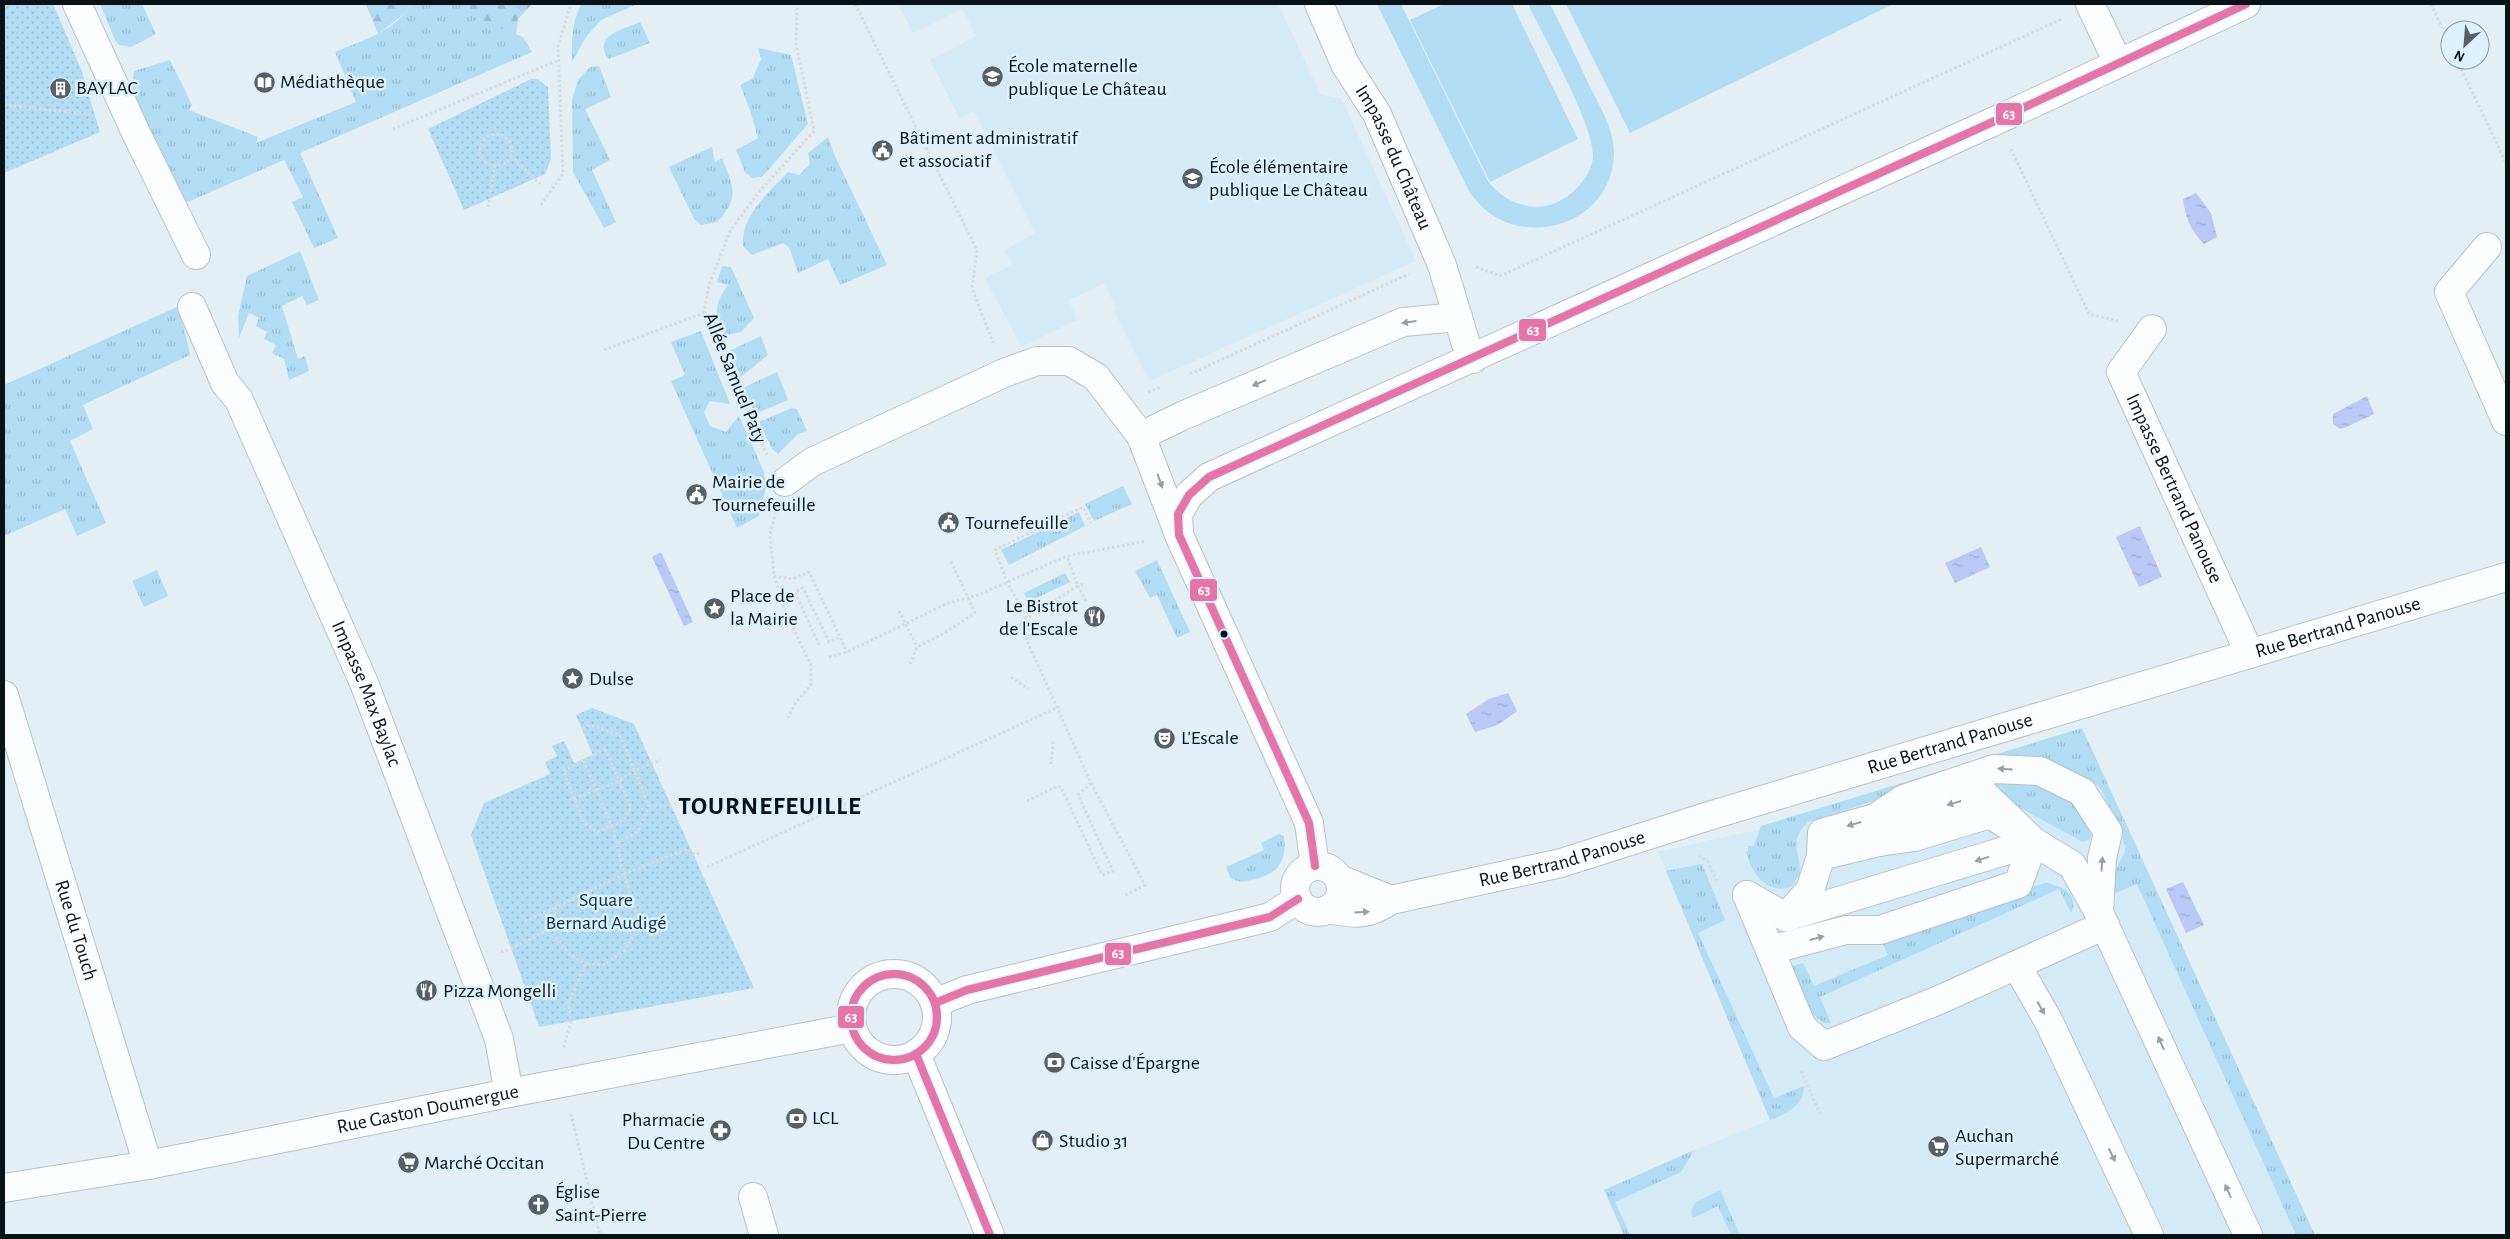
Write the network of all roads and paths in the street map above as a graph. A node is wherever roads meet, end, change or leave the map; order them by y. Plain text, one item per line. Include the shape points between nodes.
1 (77, 4) edge
2 (571, 4) edge
3 (797, 4) edge
4 (855, 4) edge
5 (1319, 4) edge
6 (2246, 4) edge
7 (2431, 4) edge
8 (2090, 5) edge
9 (2440, 23) edge
10 (559, 60) junction
11 (2118, 63) junction
12 (2462, 70) edge
13 (4, 105) edge
14 (1996, 120) junction
15 (393, 129) dead end
16 (136, 133) junction
17 (510, 155) junction
18 (2506, 163) edge
19 (495, 165) junction
20 (540, 184) dead end
21 (541, 205) dead end
22 (488, 207) dead end
23 (2487, 247) dead end
24 (196, 255) dead end
25 (1442, 265) junction
26 (192, 307) dead end
27 (704, 313) junction
28 (1458, 317) junction
29 (2152, 329) joint
30 (604, 350) dead end
31 (1473, 359) junction
32 (1004, 373) junction
33 (1184, 377) dead end
34 (1166, 385) dead end
35 (1142, 394) dead end
36 (2506, 421) edge
37 (1141, 436) junction
38 (785, 482) junction
39 (1090, 523) dead end
40 (1167, 538) junction
41 (1067, 556) junction
42 (950, 559) dead end
43 (774, 576) junction
44 (2506, 577) edge
45 (1008, 582) junction
46 (1083, 584) dead end
47 (1078, 586) junction
48 (968, 597) junction
49 (1087, 603) dead end
50 (899, 611) dead end
51 (1027, 618) junction
52 (906, 624) junction
53 (840, 637) junction
54 (819, 645) dead end
55 (917, 647) junction
56 (847, 652) junction
57 (2249, 652) junction
58 (829, 657) dead end
59 (910, 664) dead end
60 (1011, 678) dead end
61 (1028, 689) dead end
62 (4, 695) edge
63 (1061, 706) dead end
64 (1057, 709) junction
65 (787, 720) dead end
66 (583, 729) dead end
67 (1052, 741) dead end
68 (662, 760) dead end
69 (584, 761) junction
70 (1051, 764) dead end
71 (635, 770) junction
72 (619, 781) junction
73 (1091, 783) junction
74 (596, 790) junction
75 (574, 799) junction
76 (1027, 801) dead end
77 (680, 802) dead end
78 (649, 806) junction
79 (612, 826) junction
80 (1879, 842) junction
81 (2034, 842) junction
82 (616, 844) junction
83 (701, 852) dead end
84 (1821, 856) junction
85 (1315, 866) junction
86 (707, 867) dead end
87 (624, 874) junction
88 (1339, 879) junction
89 (1124, 896) dead end
90 (1298, 899) junction
91 (1391, 900) junction
92 (556, 907) junction
93 (1329, 909) junction
94 (1786, 917) junction
95 (2102, 919) junction
96 (524, 921) dead end
97 (550, 929) junction
98 (1770, 950) junction
99 (499, 952) dead end
100 (586, 964) junction
101 (2018, 966) junction
102 (935, 1003) junction
103 (852, 1028) junction
104 (916, 1054) junction
105 (553, 1086) junction
106 (509, 1093) junction
107 (148, 1165) junction
108 (4, 1188) edge
109 (753, 1197) dead end
110 (985, 1234) edge
111 (600, 1235) edge
112 (764, 1235) edge
113 (2149, 1235) edge
114 (2248, 1235) edge

1 - 16 street
2 - 10 path via 558,46
3 - 27 path, Allée Samuel Paty via 796,44 814,131 758,193 730,231 708,285
4 - 32 path via 977,250 972,288
5 - 25 street, Impasse du Château via 1345,64 1377,114
6 - 11 street
7 - 9 path
8 - 11 street
8 - 25 path via 1500,276 1469,264
10 - 15 path
10 - 21 path via 563,174
11 - 14 street
12 - 18 path
13 - 16 path via 94,114
14 - 29 path via 2089,314
14 - 31 street
16 - 24 street
17 - 19 path via 504,163
17 - 19 path via 511,146 505,138 495,134 486,137 480,147 482,157
17 - 20 path
19 - 22 path
23 - 36 street via 2448,292
25 - 28 street, Impasse du Château
25 - 33 path via 1419,270 1386,284
26 - 106 street, Impasse Max Baylac via 225,383 239,400 364,683 499,1040
27 - 30 path
27 - 38 path, Allée Samuel Paty via 764,450
28 - 31 street, Impasse du Château
28 -> 37 street via 1403,322
29 - 57 street, Impasse Bertrand Panouse via 2122,372
31 - 40 street via 1209,477 1189,494
32 - 37 street via 1037,361 1069,361 1096,376
32 - 38 street via 812,462
34 - 35 path
37 -> 40 street
38 - 43 path via 770,534
39 - 45 path via 1083,507 995,550
40 - 41 path
40 - 85 street via 1309,823
41 - 45 path
41 - 47 path
42 - 48 path
43 - 53 path via 792,579 809,572
43 - 65 path via 786,614 811,665 811,685 796,702
44 - 57 street, Rue Bertrand Panouse
45 - 48 path
45 - 51 path
46 - 47 path
47 - 49 path
47 - 51 path
48 - 52 path via 956,599
48 - 55 path via 975,613
50 - 52 path
51 - 64 path via 1019,623
52 - 55 path
52 - 56 path
53 - 54 path via 829,642 802,588 795,592
53 - 56 path
55 - 59 path
56 - 58 path
57 - 91 street, Rue Bertrand Panouse via 1560,863
60 - 61 path
62 - 107 street, Rue du Touch
63 - 64 path
64 - 73 path
64 - 86 path
66 - 71 path via 591,725 620,735
67 - 70 path
68 - 71 path
69 - 72 path via 605,749
69 - 74 path
69 - 75 path via 563,771
71 - 72 path
71 - 78 path
72 - 74 path
72 - 79 path via 631,807 624,820
73 - 76 path via 1078,795 1113,871 1102,875 1061,786
73 - 89 path via 1145,885
74 - 75 path
74 - 79 path
75 - 79 path via 584,823 598,832
77 - 78 path
78 - 82 path via 638,831
79 - 82 path
80 - 81 street via 1915,850 1993,828
81 -> 80 street via 1984,794 1907,816
80 - 84 street
81 -> 94 street
81 - 95 street via 2072,866
98 -> 81 street via 1846,930 1880,930 2018,884
82 - 87 path
83 - 87 path via 695,855 687,849
84 - 94 street via 1810,890
95 -> 84 street via 2102,858 2108,832 2082,792 2040,771 1994,769 1904,799 1875,818 1822,833
85 - 88 street via 1329,869
85 - 90 street via 1304,872 1297,882
87 - 92 path
87 - 100 path via 640,924 625,950 603,965
88 - 91 street
88 - 93 street via 1339,899
90 - 93 street via 1308,910 1322,912
90 - 102 street via 1270,917 967,990
93 -> 91 street, Rue Bertrand Panouse via 1346,913 1375,911
92 - 96 path
92 - 97 path
94 - 98 street via 1747,895
95 - 101 street
114 -> 95 street
97 - 99 path
97 - 100 path via 570,955
98 - 101 street via 1802,1027 1824,1046
100 - 105 path via 568,1003 572,1021
101 -> 113 street via 2049,1022
102 - 103 street via 928,991 907,976 880,976 868,982 855,998 851,1008
102 - 104 street via 936,1026 932,1037
103 - 104 street via 866,1050 878,1057 904,1059
103 - 105 street, Rue Gaston Doumergue
104 - 110 street
105 - 106 street, Rue Gaston Doumergue
105 - 111 path via 571,1114
106 - 107 street, Rue Gaston Doumergue
107 - 108 street, Rue Gaston Doumergue
109 - 112 street

